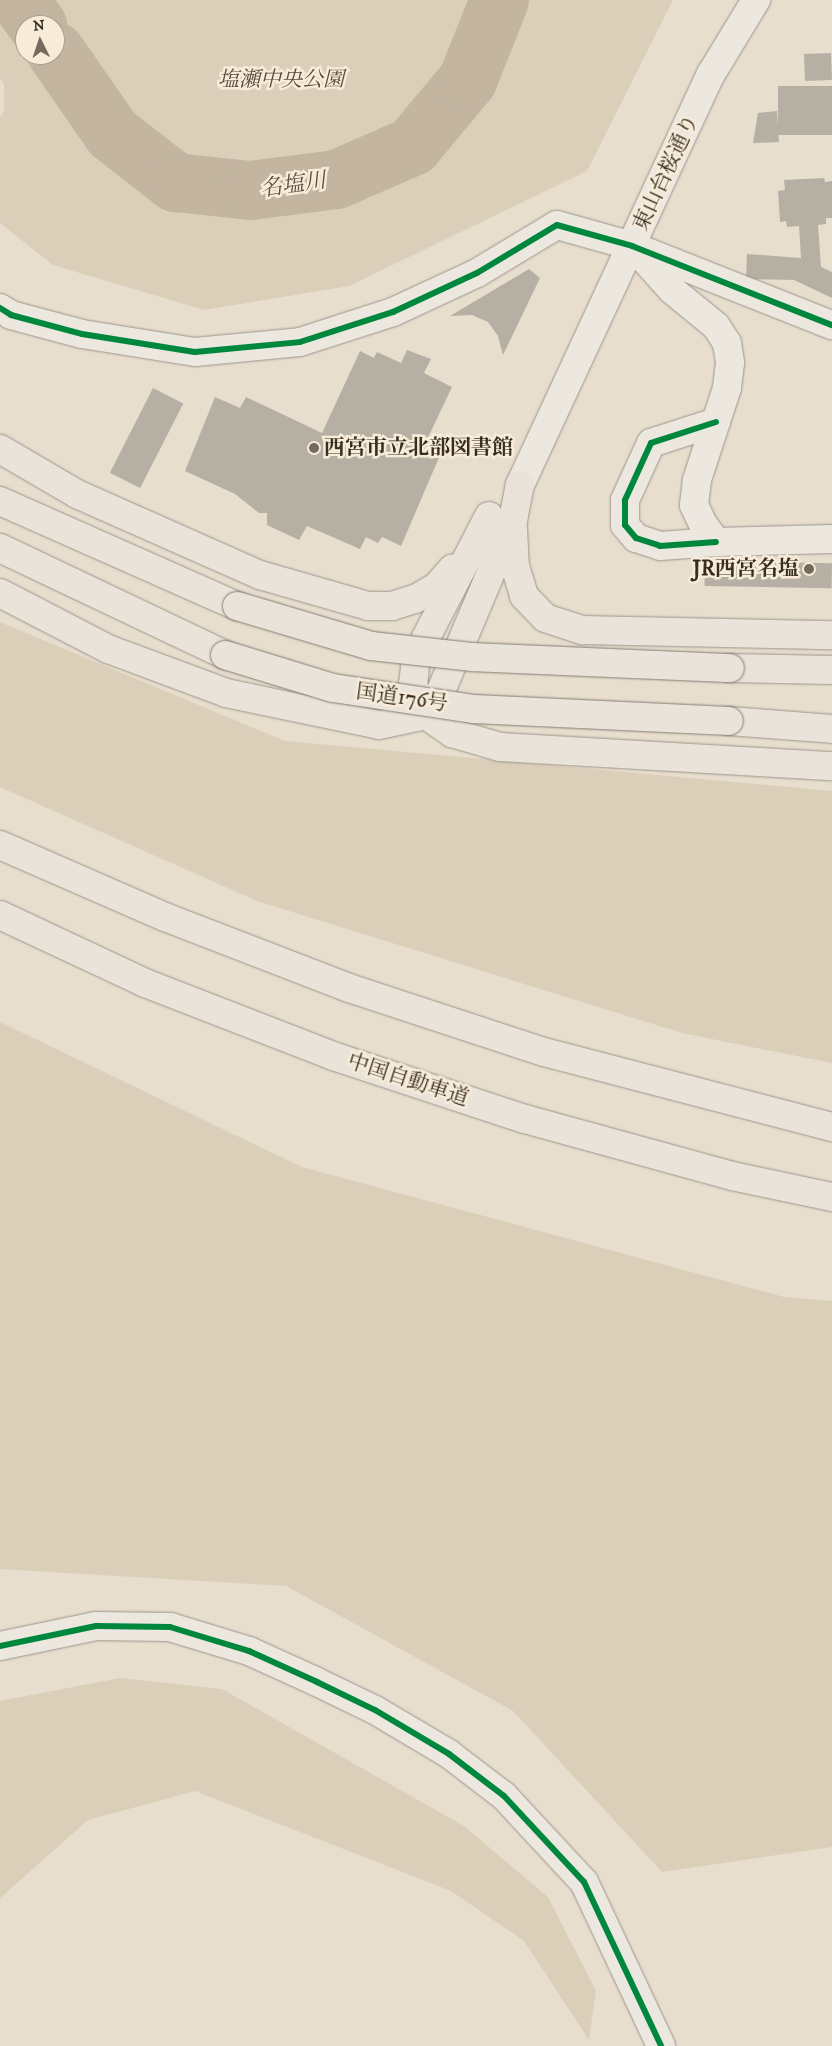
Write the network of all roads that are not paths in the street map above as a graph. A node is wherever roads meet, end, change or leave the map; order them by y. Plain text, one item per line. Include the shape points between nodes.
1 (756, 0) edge
2 (632, 246) junction
3 (0, 308) edge
4 (832, 325) edge
5 (716, 422) junction
6 (0, 449) edge
7 (520, 485) joint
8 (0, 501) edge
9 (501, 518) junction
10 (832, 539) edge
11 (716, 542) junction
12 (0, 548) edge
13 (0, 593) edge
14 (832, 634) edge
15 (832, 670) edge
16 (426, 714) junction
17 (832, 729) edge
18 (832, 766) edge
19 (0, 845) edge
20 (0, 915) edge
21 (832, 1127) edge
22 (832, 1197) edge
23 (0, 1646) edge
24 (661, 2046) edge

1 - 2 street, 東山台桜通り via 711,74
2 - 3 street via 557,225 477,273 392,312 300,342 194,352 82,334 11,315
2 - 4 street
2 - 5 street via 672,290 716,326 726,343 729,371
2 - 7 street, 東山台桜通り
5 - 11 street via 697,480 694,505
5 - 11 street via 651,443 625,500 625,524 636,538 660,546
6 - 9 highway via 77,494 260,575 368,606 392,606 415,600 436,587
7 - 9 highway
8 - 15 highway, bridge via 237,606 371,646 482,658
9 - 14 highway via 524,596 546,618 583,630
9 - 16 highway via 442,691
9 - 16 highway via 416,657 413,684 420,708
10 - 11 street
12 - 17 highway, 国道176号, bridge via 225,655 333,688 474,708
13 - 16 highway via 108,649 226,693 379,725
16 - 18 highway via 452,733 500,747
19 - 21 highway via 165,917 349,988 544,1052
20 - 22 highway, 中国自動車道 via 145,982 333,1056 525,1119 732,1176
23 - 24 street via 96,1626 170,1627 249,1651 375,1710 449,1754 504,1796 584,1882

